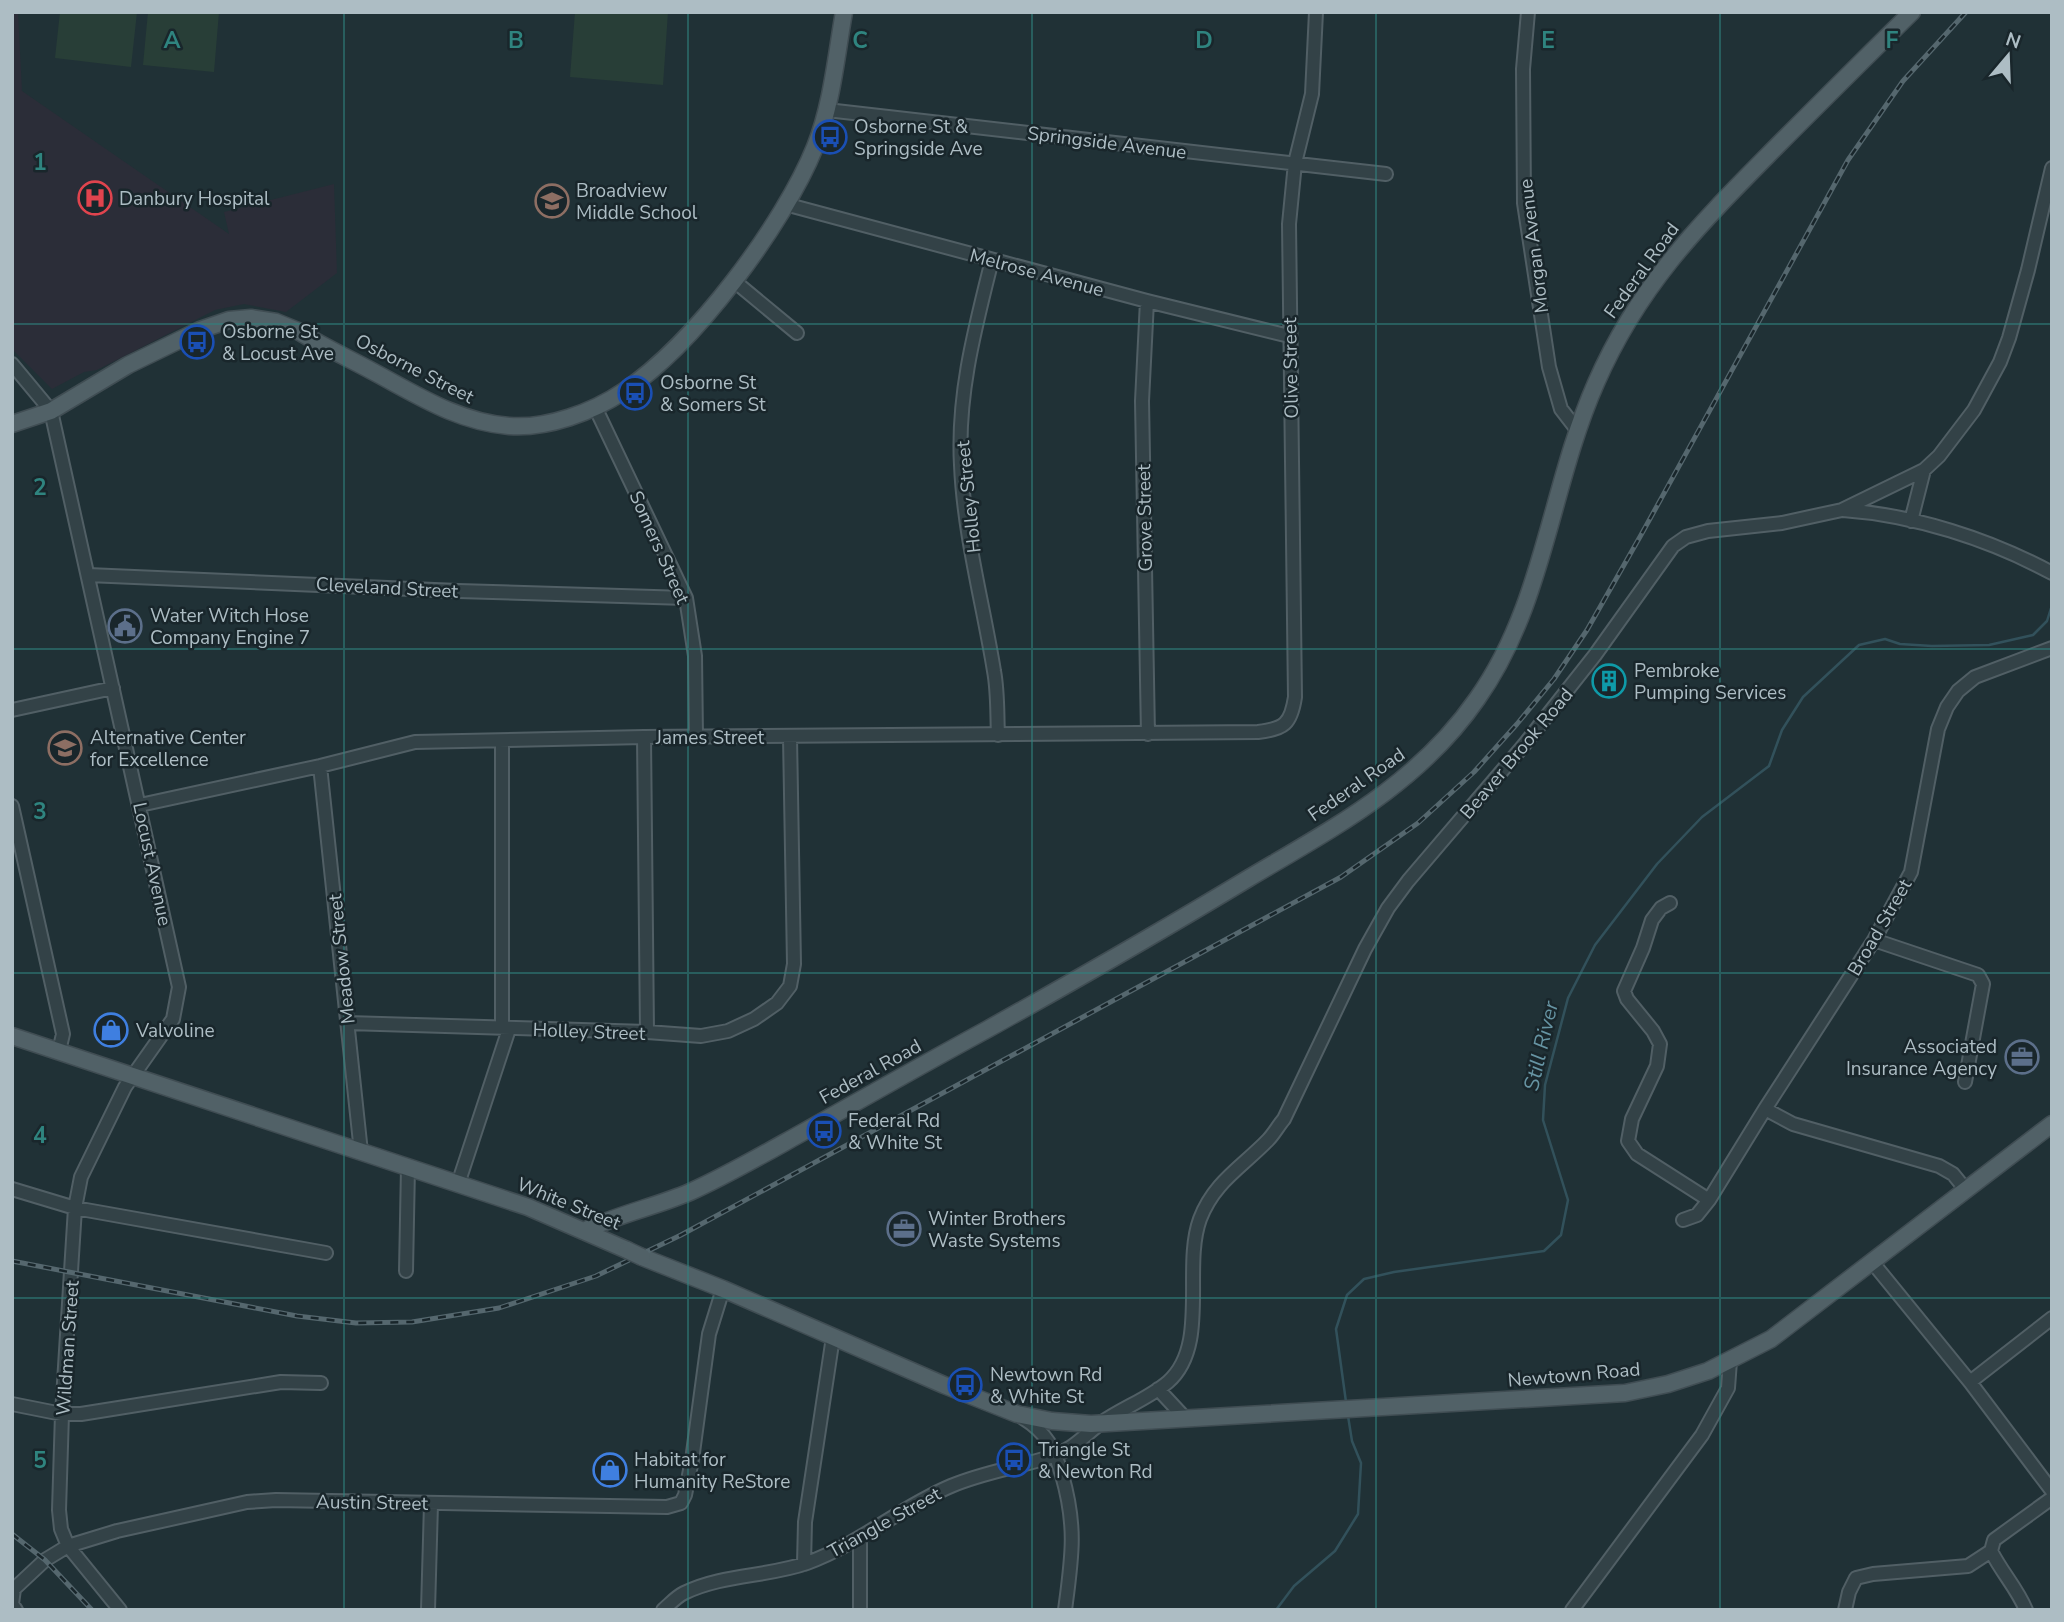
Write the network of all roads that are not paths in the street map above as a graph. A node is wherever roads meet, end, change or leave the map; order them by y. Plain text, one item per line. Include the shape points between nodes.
1 (844, 12) edge
2 (1316, 12) edge
3 (1528, 12) edge
4 (1912, 12) edge
5 (827, 110) junction
6 (1295, 163) junction
7 (2052, 168) edge
8 (1386, 174) dead end
9 (785, 204) junction
10 (992, 260) junction
11 (733, 280) junction
12 (1147, 301) junction
13 (797, 333) dead end
14 (1289, 336) junction
15 (12, 364) edge
16 (595, 407) junction
17 (51, 411) junction
18 (12, 424) edge
19 (1578, 430) junction
20 (1924, 470) junction
21 (1842, 510) junction
22 (1911, 521) junction
23 (2052, 573) edge
24 (88, 575) junction
25 (686, 598) junction
26 (2052, 648) edge
27 (113, 688) junction
28 (12, 710) edge
29 (1286, 724) joint
30 (1148, 734) junction
31 (998, 735) junction
32 (644, 737) junction
33 (696, 737) junction
34 (790, 737) junction
35 (502, 741) junction
36 (320, 766) junction
37 (140, 805) junction
38 (12, 806) edge
39 (1670, 903) dead end
40 (1874, 940) junction
41 (348, 1023) junction
42 (505, 1029) junction
43 (647, 1032) junction
44 (12, 1036) edge
45 (58, 1051) junction
46 (130, 1077) junction
47 (1965, 1082) dead end
48 (1765, 1109) junction
49 (2052, 1124) edge
50 (361, 1152) junction
51 (408, 1167) junction
52 (457, 1184) junction
53 (12, 1189) edge
54 (1966, 1190) junction
55 (1709, 1200) junction
56 (75, 1208) junction
57 (1684, 1220) dead end
58 (584, 1231) junction
59 (326, 1253) dead end
60 (1873, 1263) junction
61 (406, 1271) dead end
62 (723, 1289) junction
63 (2052, 1318) edge
64 (833, 1337) junction
65 (1730, 1361) junction
66 (1969, 1382) junction
67 (321, 1383) dead end
68 (1158, 1389) junction
69 (12, 1404) edge
70 (62, 1413) junction
71 (1017, 1414) junction
72 (1185, 1418) junction
73 (1101, 1423) junction
74 (1056, 1455) junction
75 (2052, 1491) edge
76 (2052, 1498) edge
77 (431, 1504) junction
78 (860, 1538) junction
79 (68, 1546) junction
80 (1991, 1551) junction
81 (804, 1564) junction
82 (16, 1610) edge
83 (120, 1610) edge
84 (428, 1610) edge
85 (663, 1610) edge
86 (860, 1610) edge
87 (1065, 1610) edge
88 (1572, 1610) edge
89 (1845, 1610) edge
90 (2026, 1610) edge

1 - 5 main road, Osborne Street
2 - 6 street, Olive Street via 1312,94
3 - 19 street, Morgan Avenue via 1523,69 1524,204 1549,367 1561,409
4 - 19 main road, Federal Road via 1668,260 1614,344
5 - 6 street, Springside Avenue
5 - 9 main road, Osborne Street
6 - 8 street, Springside Avenue
6 - 14 street, Olive Street via 1289,224
7 - 20 street, Beaver Brook Road via 2000,362 1974,410
9 - 10 street, Melrose Avenue
9 - 11 main road, Osborne Street
10 - 12 street, Melrose Avenue
10 - 31 street, Holley Street via 967,363 961,466 995,674
11 - 13 street
11 - 16 main road, Osborne Street via 651,370
12 - 14 street, Melrose Avenue
12 - 30 street, Grove Street via 1142,401
14 - 29 street, Olive Street via 1295,697
15 - 17 street, Locust Avenue
16 - 17 main road, Osborne Street via 545,423 513,426 462,417 298,331 251,318 200,330 128,365
16 - 25 street, Somers Street
17 - 18 main road, Osborne Street
17 - 24 street, Locust Avenue
19 - 58 main road, Federal Road via 1535,578 1502,661 1447,738 1415,771 1376,800 1187,915 788,1141 690,1192
20 - 21 street, Beaver Brook Road
20 - 22 street
21 - 22 street
21 - 68 street, Beaver Brook Road via 1782,523 1708,531 1673,546 1524,745 1408,881 1365,948 1284,1119 1209,1200 1194,1243 1189,1349 1182,1366
22 - 23 street via 1985,543
24 - 25 street, Cleveland Street
24 - 27 street, Locust Avenue
25 - 33 street, Somers Street via 695,656
26 - 40 street, Broad Street via 1975,677 1947,707 1938,729 1911,872
27 - 28 street
27 - 37 street, Locust Avenue
29 - 30 street, James Street via 1258,732
30 - 31 street, James Street
31 - 34 street, James Street
32 - 33 street, James Street
32 - 35 street, James Street
32 - 43 street
33 - 34 street, James Street
34 - 43 street, Holley Street via 794,964 790,986 777,1003 728,1031 701,1036
35 - 36 street, James Street via 415,742
35 - 42 street
36 - 37 street, James Street
36 - 41 street, Meadow Street
37 - 46 street, Locust Avenue via 179,987 169,1027
38 - 45 street via 63,1034
39 - 55 street via 1652,920 1624,991 1660,1044 1657,1066 1632,1119 1628,1141 1637,1154
40 - 47 street via 1978,975 1983,984
40 - 48 street, Broad Street
41 - 42 street, Holley Street
41 - 50 street, Meadow Street
42 - 43 street, Holley Street
42 - 52 street
44 - 45 main road, White Street
45 - 46 main road, White Street
46 - 50 main road, White Street
46 - 56 street, Wildman Street via 81,1177
48 - 54 street via 1793,1124 1939,1166
48 - 55 street, Broad Street
49 - 54 main road, Newtown Road
50 - 51 main road, White Street
51 - 52 main road, White Street
51 - 61 street
52 - 58 main road, White Street
53 - 56 street
54 - 60 main road, Newtown Road
55 - 57 street, Broad Street via 1697,1215
56 - 59 street
56 - 70 street, Wildman Street
58 - 62 main road, White Street, bridge
60 - 65 main road, Newtown Road via 1771,1339
60 - 66 street
62 - 64 main road, White Street
62 - 77 street, Austin Street via 709,1334 692,1460 681,1503 667,1507
63 - 66 street
64 - 71 main road, White Street
64 - 81 street via 804,1522
65 - 72 main road, Newtown Road via 1668,1384 1625,1393
65 - 88 street via 1728,1388 1702,1435
66 - 75 street
67 - 70 street via 281,1382 81,1414
68 - 72 street
68 - 73 street, Beaver Brook Road
69 - 70 street
70 - 79 street, Wildman Street via 59,1510
71 - 73 main road, White Street
71 - 74 street via 1040,1429
72 - 73 main road, Newtown Road
73 - 74 street, Triangle Street
74 - 78 street, Triangle Street via 951,1486
74 - 87 street via 1073,1528
76 - 80 street via 1994,1540
77 - 79 street, Austin Street via 247,1502
77 - 84 street
78 - 81 street, Triangle Street
78 - 86 street
79 - 82 street, Austin Street via 14,1589
79 - 83 street, Wildman Street
80 - 89 street via 1968,1566 1856,1578
80 - 90 street
81 - 85 street, Triangle Street via 729,1578 682,1594

